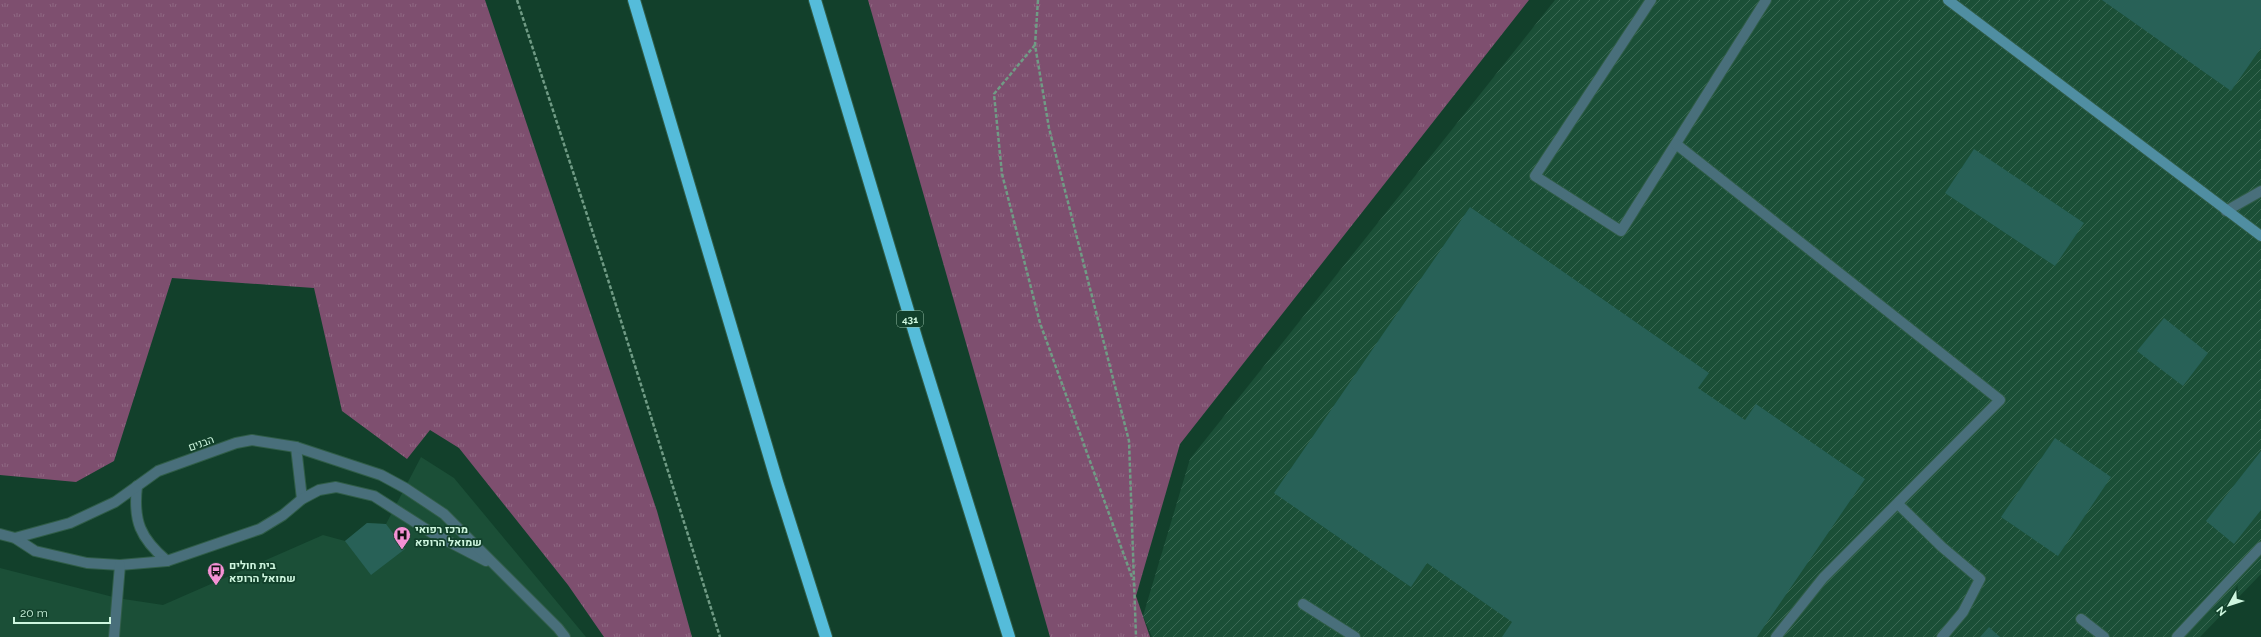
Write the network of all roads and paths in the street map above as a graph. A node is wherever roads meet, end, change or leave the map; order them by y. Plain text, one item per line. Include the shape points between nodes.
1 (517, 0) edge
2 (634, 0) edge
3 (815, 0) edge
4 (1038, 0) edge
5 (1651, 0) edge
6 (1766, 0) edge
7 (1948, 0) edge
8 (1035, 46) junction
9 (1676, 144) junction
10 (2261, 191) edge
11 (2226, 211) junction
12 (2261, 236) edge
13 (296, 447) junction
14 (137, 486) junction
15 (302, 499) junction
16 (1898, 504) junction
17 (0, 534) edge
18 (15, 538) junction
19 (2261, 547) edge
20 (167, 561) junction
21 (493, 564) junction
22 (120, 565) junction
23 (1134, 582) junction
24 (1303, 604) dead end
25 (2081, 619) dead end
26 (114, 637) edge
27 (565, 637) edge
28 (720, 637) edge
29 (826, 637) edge
30 (1009, 637) edge
31 (1136, 637) edge
32 (1355, 637) edge
33 (1776, 637) edge
34 (1942, 637) edge
35 (2104, 637) edge
36 (2177, 637) edge

1 - 28 path
2 - 29 highway
3 - 30 highway, 431
4 - 8 path
5 - 9 street via 1535,176 1621,231
6 - 9 street
7 - 11 street
8 - 23 path via 1049,128 1129,441
8 - 23 path via 994,94 1002,174 1040,323
9 - 16 street via 2000,400
10 - 11 street
11 - 12 street
13 - 14 street, הבנים via 252,440 236,443 158,471
13 - 15 street
13 - 21 street, הבנים via 381,475 405,488 444,514
14 - 18 street, הבנים via 115,502 70,523
14 - 20 street via 137,520 144,538
15 - 20 street via 260,529
15 - 21 street via 318,490 336,487 374,496 432,533
16 - 33 street via 1823,578
16 - 34 street via 1942,547 1980,578 1963,612
17 - 18 street
18 - 22 street via 35,551 87,563
19 - 36 street
20 - 22 street
21 - 27 street, הבנים
22 - 26 street
23 - 31 path
24 - 32 street
25 - 35 street

